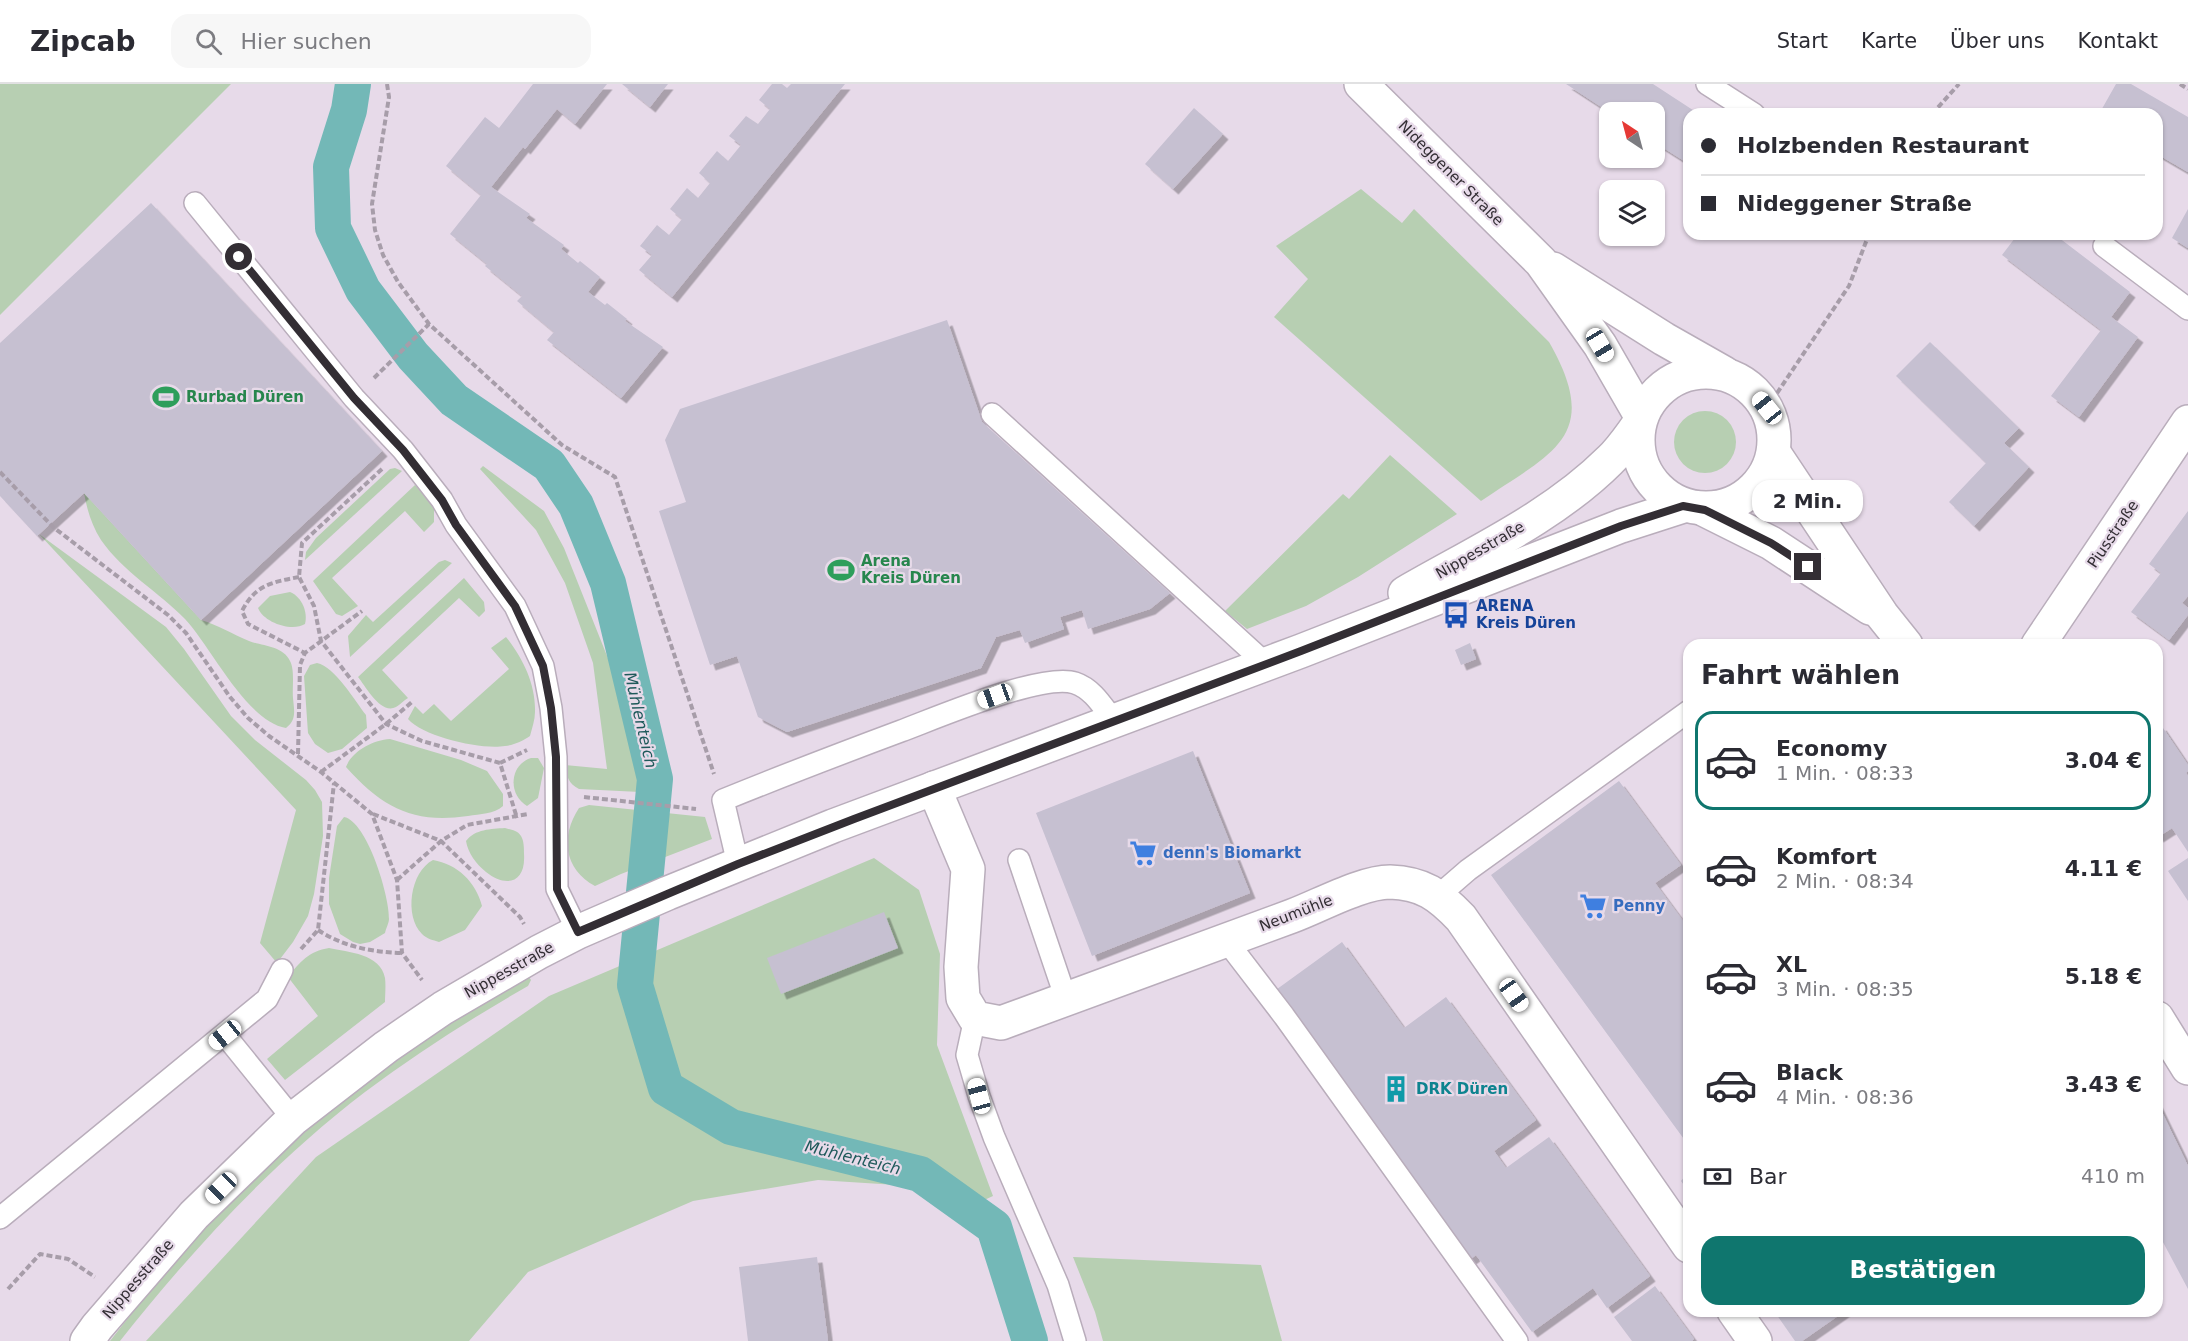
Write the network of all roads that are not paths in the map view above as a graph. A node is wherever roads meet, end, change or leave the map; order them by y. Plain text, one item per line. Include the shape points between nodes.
1 (1361, 84) edge
2 (1707, 84) edge
3 (1745, 108) edge
4 (195, 203) dead end
5 (2104, 246) dead end
6 (1541, 262) junction
7 (2188, 309) edge
8 (1727, 375) junction
9 (992, 414) dead end
10 (1640, 420) junction
11 (2188, 422) edge
12 (1774, 453) junction
13 (1694, 508) junction
14 (1882, 615) junction
15 (1901, 639) edge
16 (2042, 639) edge
17 (1301, 651) junction
18 (1266, 664) junction
19 (1683, 715) edge
20 (1114, 721) junction
21 (934, 788) junction
22 (1018, 860) dead end
23 (738, 864) junction
24 (1438, 896) junction
25 (578, 932) junction
26 (1225, 939) junction
27 (282, 970) dead end
28 (1066, 999) junction
29 (975, 1018) junction
30 (2163, 1028) edge
31 (225, 1035) junction
32 (2188, 1068) edge
33 (293, 1119) junction
34 (0, 1218) edge
35 (1683, 1237) edge
36 (1738, 1317) edge
37 (87, 1341) edge
38 (1075, 1341) edge
39 (1517, 1341) edge
40 (1755, 1341) edge

1 - 6 street, Nideggener Straße
2 - 3 lane
4 - 25 lane via 354,398 403,450 515,606 543,666 556,757 557,889
5 - 7 lane
6 - 8 street, Nideggener Straße
6 - 10 street, Nideggener Straße via 1600,345
8 - 10 street via 1701,371 1676,378 1655,394
8 - 12 street via 1750,387 1767,408 1774,430
9 - 18 lane
10 - 13 street via 1637,450 1645,474 1661,494
10 - 17 street, Nippesstraße via 1611,460 1542,514
11 - 16 street, Piusstraße
12 - 13 street via 1761,482 1736,503
12 - 14 street
13 - 14 street via 1771,543
13 - 17 street, Nippesstraße via 1621,526
14 - 15 street
17 - 18 street, Nippesstraße
18 - 20 street, Nippesstraße
19 - 24 lane via 1468,870
20 - 21 street, Nippesstraße
20 - 23 lane via 1095,695 1075,683 1055,681 995,696 835,755 723,800
21 - 23 street, Nippesstraße
21 - 29 street via 968,869 961,967 963,998
22 - 28 lane
23 - 25 street, Nippesstraße
24 - 26 street, Neumühle via 1417,885 1388,882 1350,892
24 - 35 street, Neumühle via 1461,918
25 - 33 street, Nippesstraße via 443,1008
26 - 28 street, Neumühle
26 - 39 lane
27 - 31 lane via 267,999
28 - 29 street, Neumühle via 1001,1023
29 - 38 lane via 967,1055 979,1096 1058,1285
30 - 32 street
31 - 33 lane
31 - 34 lane
33 - 37 street, Nippesstraße via 194,1215
36 - 40 street

